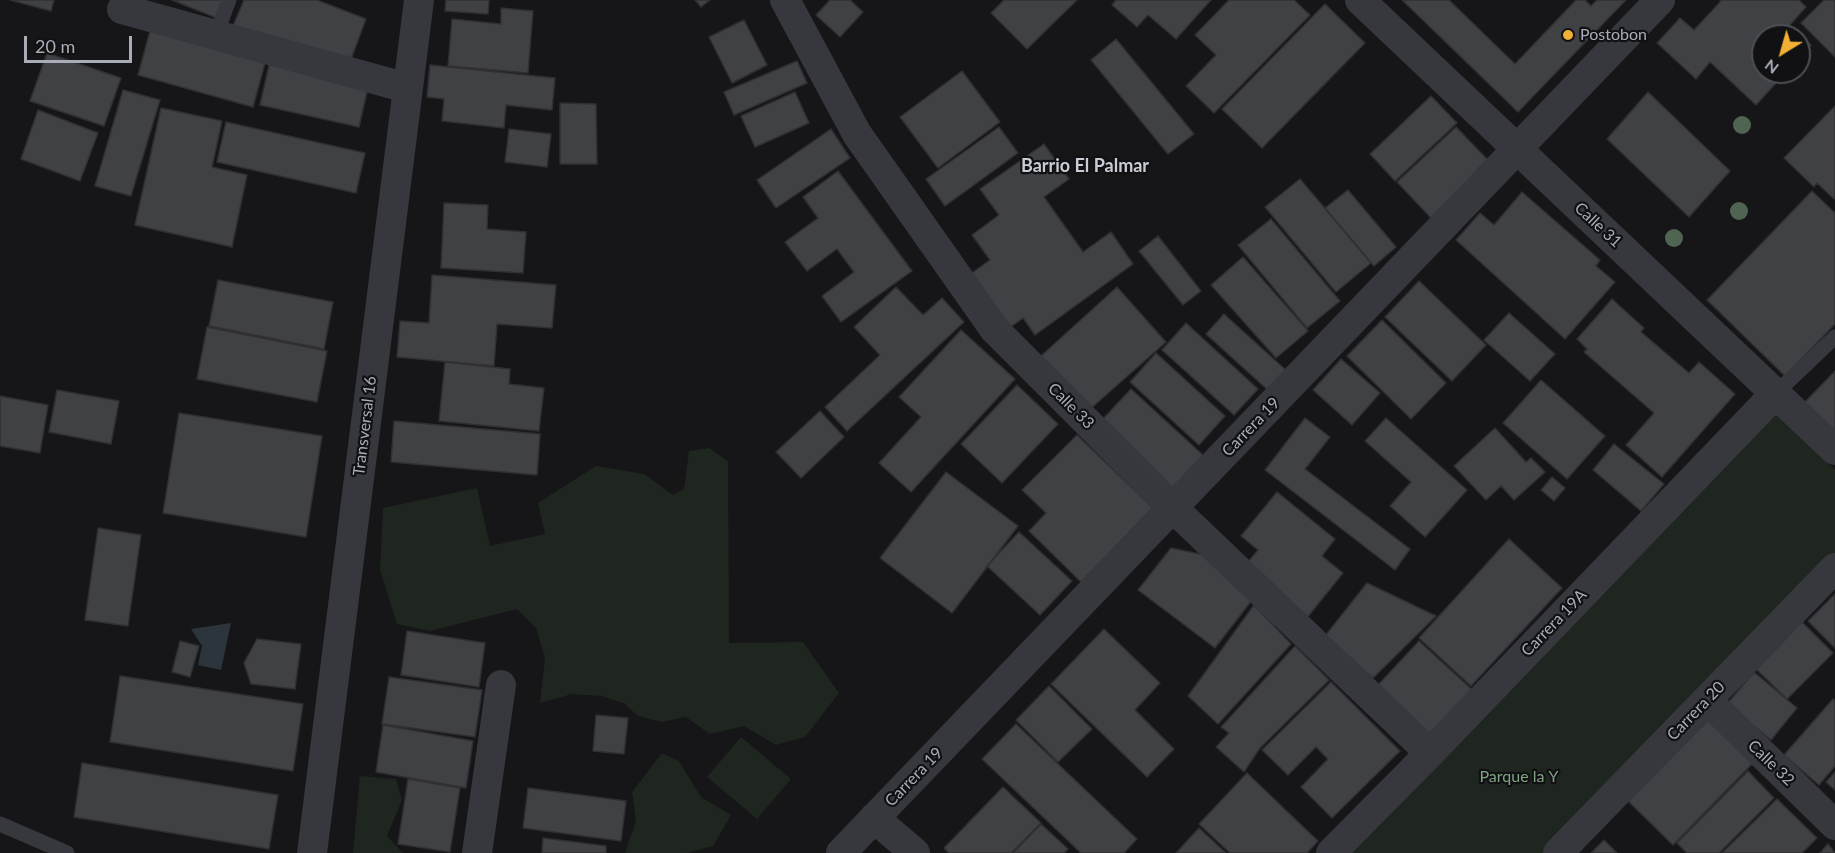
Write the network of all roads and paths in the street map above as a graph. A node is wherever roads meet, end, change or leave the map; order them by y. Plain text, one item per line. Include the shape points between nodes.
1 (230, 0) edge
2 (419, 0) edge
3 (785, 0) edge
4 (1360, 0) edge
5 (1660, 0) edge
6 (122, 9) dead end
7 (216, 35) junction
8 (407, 88) junction
9 (1517, 149) junction
10 (1835, 337) edge
11 (1776, 393) junction
12 (1835, 450) edge
13 (1173, 508) junction
14 (1835, 568) edge
15 (501, 685) dead end
16 (1707, 700) junction
17 (1430, 753) junction
18 (874, 818) junction
19 (0, 824) edge
20 (1835, 825) edge
21 (67, 853) edge
22 (312, 853) edge
23 (477, 853) edge
24 (841, 853) edge
25 (915, 853) edge
26 (1331, 853) edge
27 (1558, 853) edge

1 - 7 lane
2 - 8 street, Transversal 16
3 - 13 street, Calle 33 via 857,134 994,330
4 - 9 street, Calle 31
5 - 9 street, Carrera 19
6 - 7 street
7 - 8 street
8 - 22 street, Transversal 16
9 - 11 street, Calle 31
9 - 13 street, Carrera 19
10 - 11 lane
11 - 12 street, Calle 31
11 - 17 street, Carrera 19A
13 - 17 street, Calle 33
13 - 18 street, Carrera 19
14 - 16 street, Carrera 20
15 - 23 street
16 - 20 street, Calle 32
16 - 27 street, Carrera 20
17 - 26 street, Carrera 19A
18 - 24 street, Carrera 19
18 - 25 street
19 - 21 lane

